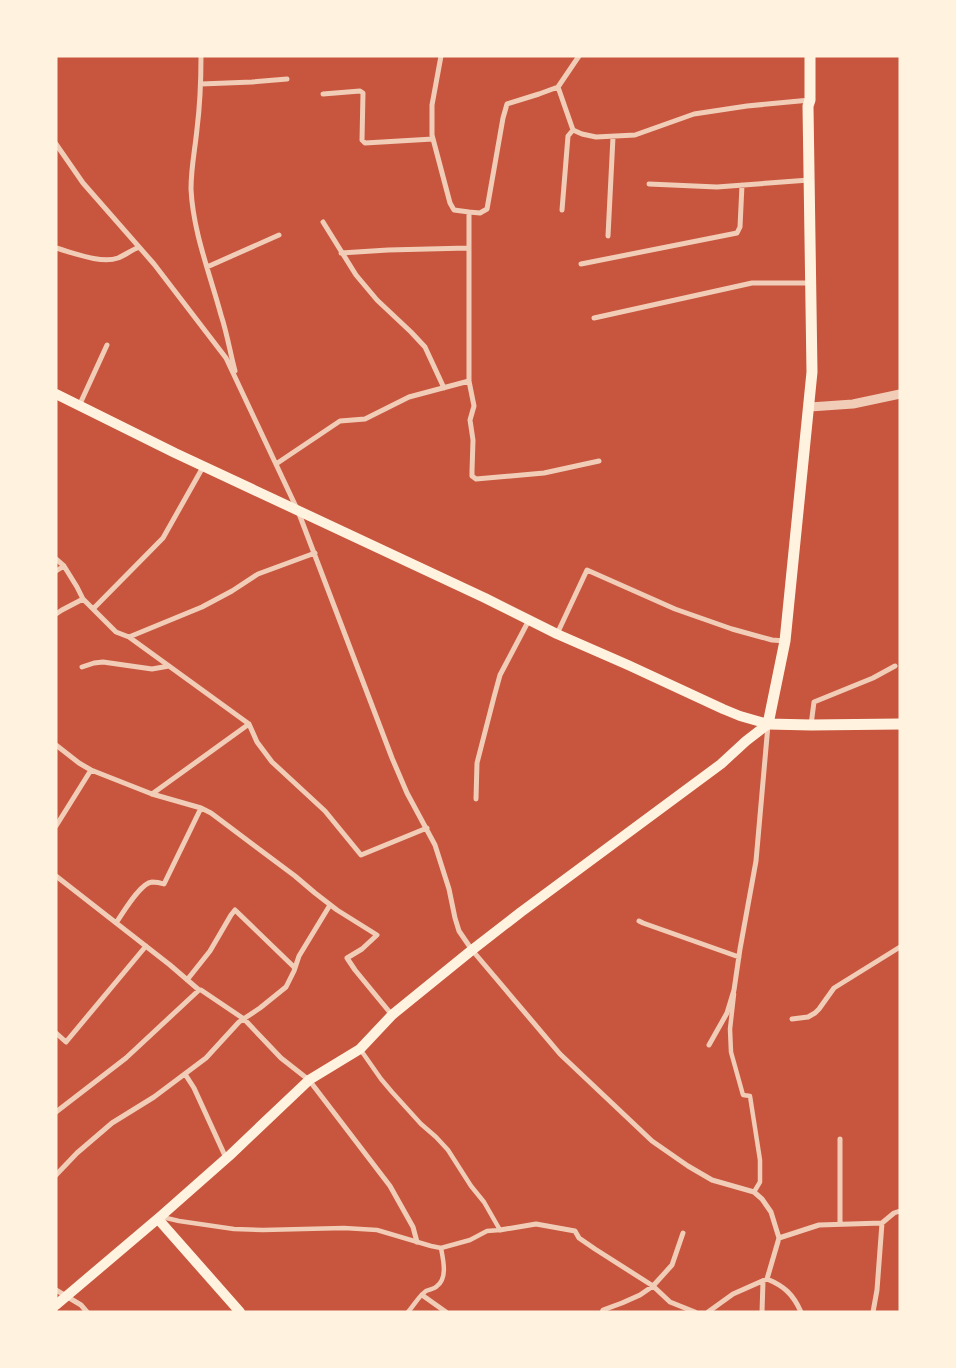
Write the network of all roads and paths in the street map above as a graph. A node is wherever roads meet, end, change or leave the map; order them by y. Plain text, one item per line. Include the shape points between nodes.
1 (201, 56) edge
2 (441, 56) edge
3 (579, 56) edge
4 (810, 56) edge
5 (287, 79) dead end
6 (201, 84) junction
7 (558, 87) junction
8 (323, 94) dead end
9 (810, 100) junction
10 (574, 130) junction
11 (614, 137) junction
12 (433, 139) junction
13 (56, 144) edge
14 (809, 180) junction
15 (649, 184) dead end
16 (742, 185) junction
17 (562, 210) dead end
18 (469, 212) junction
19 (323, 222) dead end
20 (279, 235) dead end
21 (608, 236) dead end
22 (139, 247) junction
23 (56, 248) edge
24 (468, 248) junction
25 (342, 253) junction
26 (581, 264) dead end
27 (207, 267) junction
28 (811, 283) junction
29 (594, 318) dead end
30 (107, 345) dead end
31 (469, 381) junction
32 (238, 383) junction
33 (444, 388) junction
34 (56, 394) edge
35 (900, 394) edge
36 (79, 406) junction
37 (810, 407) junction
38 (599, 461) dead end
39 (276, 464) junction
40 (203, 467) junction
41 (298, 511) junction
42 (315, 553) junction
43 (56, 559) edge
44 (64, 566) junction
45 (56, 571) edge
46 (82, 599) junction
47 (93, 609) junction
48 (56, 614) edge
49 (529, 620) junction
50 (557, 634) junction
51 (129, 638) junction
52 (785, 641) junction
53 (169, 666) junction
54 (896, 666) dead end
55 (82, 667) dead end
56 (249, 724) junction
57 (768, 724) junction
58 (900, 724) edge
59 (811, 725) junction
60 (56, 745) edge
61 (91, 770) junction
62 (152, 794) junction
63 (476, 799) dead end
64 (201, 808) junction
65 (56, 826) edge
66 (427, 828) junction
67 (56, 876) edge
68 (330, 905) junction
69 (639, 920) dead end
70 (116, 923) junction
71 (146, 946) junction
72 (900, 947) edge
73 (472, 950) junction
74 (739, 957) junction
75 (295, 968) junction
76 (187, 980) junction
77 (199, 990) junction
78 (734, 990) junction
79 (392, 1015) junction
80 (244, 1019) junction
81 (792, 1019) dead end
82 (56, 1033) edge
83 (709, 1045) dead end
84 (360, 1048) junction
85 (185, 1074) junction
86 (309, 1080) junction
87 (56, 1112) edge
88 (840, 1138) dead end
89 (226, 1158) junction
90 (56, 1175) edge
91 (754, 1192) junction
92 (900, 1211) edge
93 (159, 1218) junction
94 (840, 1223) junction
95 (882, 1223) junction
96 (500, 1230) junction
97 (683, 1233) dead end
98 (779, 1238) junction
99 (417, 1242) junction
100 (441, 1248) junction
101 (765, 1280) junction
102 (652, 1286) junction
103 (56, 1290) edge
104 (422, 1295) junction
105 (67, 1296) junction
106 (56, 1305) edge
107 (87, 1312) edge
108 (240, 1312) edge
109 (408, 1312) edge
110 (446, 1312) edge
111 (602, 1312) edge
112 (695, 1312) edge
113 (708, 1312) edge
114 (762, 1312) edge
115 (801, 1312) edge
116 (873, 1312) edge

1 - 6 street
2 - 12 street via 432,105
3 - 7 street
4 - 9 highway
5 - 6 street
6 - 27 street via 191,190
7 - 10 street
7 - 18 street via 506,104 487,209 480,213
8 - 12 street via 363,93 362,140 365,142
9 - 11 street via 694,114 635,135
9 - 14 highway
10 - 11 street via 596,137
10 - 17 street via 568,136
11 - 21 street
12 - 18 street via 450,203 454,210
13 - 22 street via 83,182
14 - 16 street
14 - 28 highway
15 - 16 street
16 - 26 street via 737,233
18 - 24 street
19 - 25 street
20 - 27 street
22 - 23 street via 108,260
22 - 32 street via 226,358
24 - 25 street
24 - 31 street
25 - 33 street via 377,300 425,347
27 - 32 street
28 - 29 street via 752,283
28 - 37 highway
30 - 36 street
31 - 33 street
31 - 38 street via 474,406 470,420 472,476 476,479 544,473
32 - 39 street
33 - 39 street via 409,398 365,419 340,421
34 - 36 main road
35 - 37 street via 853,404
36 - 40 main road
37 - 52 highway
39 - 41 street
40 - 41 main road
40 - 47 street via 162,538
41 - 42 street
41 - 49 main road
42 - 51 street via 258,574 202,607
42 - 66 street via 392,758
43 - 44 street
44 - 45 street
44 - 46 street
46 - 47 street
46 - 48 street
47 - 51 street via 116,632
49 - 50 main road
49 - 63 street via 500,675 477,763
50 - 52 street via 587,570 675,609 732,629
50 - 57 main road via 723,710
51 - 53 street
52 - 57 highway
53 - 55 street via 152,669 103,662
53 - 56 street
54 - 59 street via 814,702
56 - 62 street
56 - 66 street via 256,742 272,762 325,811 361,856
57 - 59 highway
57 - 73 main road via 721,764
57 - 74 street via 756,861
58 - 59 highway
60 - 61 street
61 - 62 street
61 - 65 street
62 - 64 street
64 - 68 street
64 - 70 street via 164,884 147,884
66 - 73 street via 442,865 459,931
67 - 70 street
68 - 75 street
68 - 79 street via 377,935 347,958
69 - 74 street
70 - 71 street
71 - 76 street
71 - 82 street via 66,1042
72 - 81 street via 834,988 815,1013
73 - 79 main road
73 - 91 street via 560,1054 652,1140 712,1180
74 - 78 street
75 - 76 street via 235,910 210,951
75 - 80 street via 286,987
76 - 77 street
77 - 80 street
77 - 87 street via 126,1058
78 - 83 street via 727,1013
78 - 91 street via 731,1052 743,1095 750,1096 760,1160 760,1182
79 - 84 main road
80 - 85 street via 206,1058
80 - 86 street via 281,1058
84 - 86 main road
84 - 96 street via 392,1092 448,1150
85 - 89 street
85 - 90 street via 112,1123
86 - 89 main road
86 - 99 street via 390,1186 413,1227
88 - 94 street
89 - 93 main road
91 - 98 street via 771,1212
92 - 95 street
93 - 99 street via 234,1229 377,1230
93 - 105 main road
93 - 108 main road
94 - 95 street
94 - 98 street via 818,1225
95 - 116 street
96 - 100 street via 487,1231 470,1240
96 - 102 street via 536,1224 575,1232 579,1238
97 - 102 street via 672,1265
98 - 101 street
99 - 100 street
100 - 104 street via 442,1280
101 - 113 street via 733,1294
101 - 114 street
101 - 115 street via 781,1285
102 - 111 street
102 - 112 street via 670,1302
103 - 105 street
104 - 109 street
104 - 110 street
105 - 106 main road
105 - 107 street

